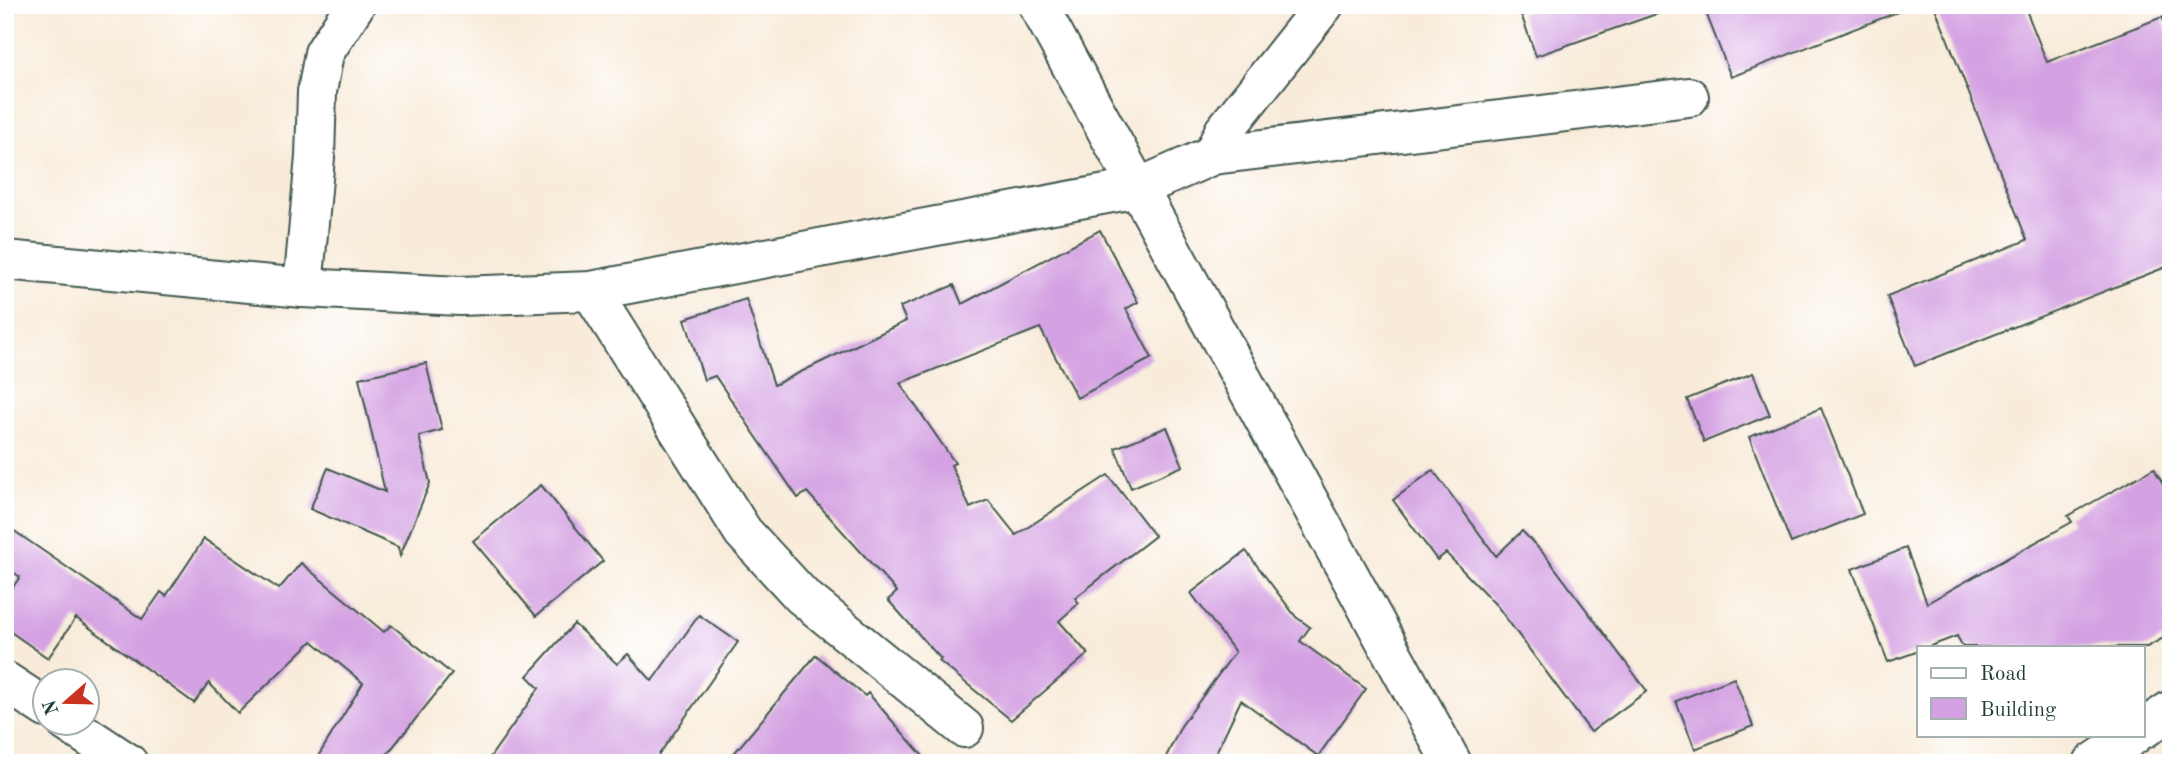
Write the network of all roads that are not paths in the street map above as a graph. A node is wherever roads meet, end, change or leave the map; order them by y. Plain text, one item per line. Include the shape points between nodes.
1 (355, 5) edge
2 (1038, 5) edge
3 (1325, 5) edge
4 (1689, 97) dead end
5 (1213, 155) junction
6 (1138, 188) junction
7 (5, 260) edge
8 (303, 288) junction
9 (591, 291) junction
10 (5, 681) edge
11 (32, 699) edge
12 (2171, 710) edge
13 (964, 728) dead end
14 (2144, 728) edge
15 (86, 736) edge
16 (2133, 736) edge
17 (128, 763) edge
18 (1452, 763) edge
19 (2093, 763) edge

1 - 8 street via 324,53 317,92
2 - 6 street
3 - 5 street via 1224,131
4 - 5 street
5 - 6 street
6 - 9 street
6 - 18 street
7 - 8 street
8 - 9 street via 460,296
9 - 13 street via 743,532 802,596
10 - 11 street
12 - 14 street
15 - 17 street
16 - 19 street

